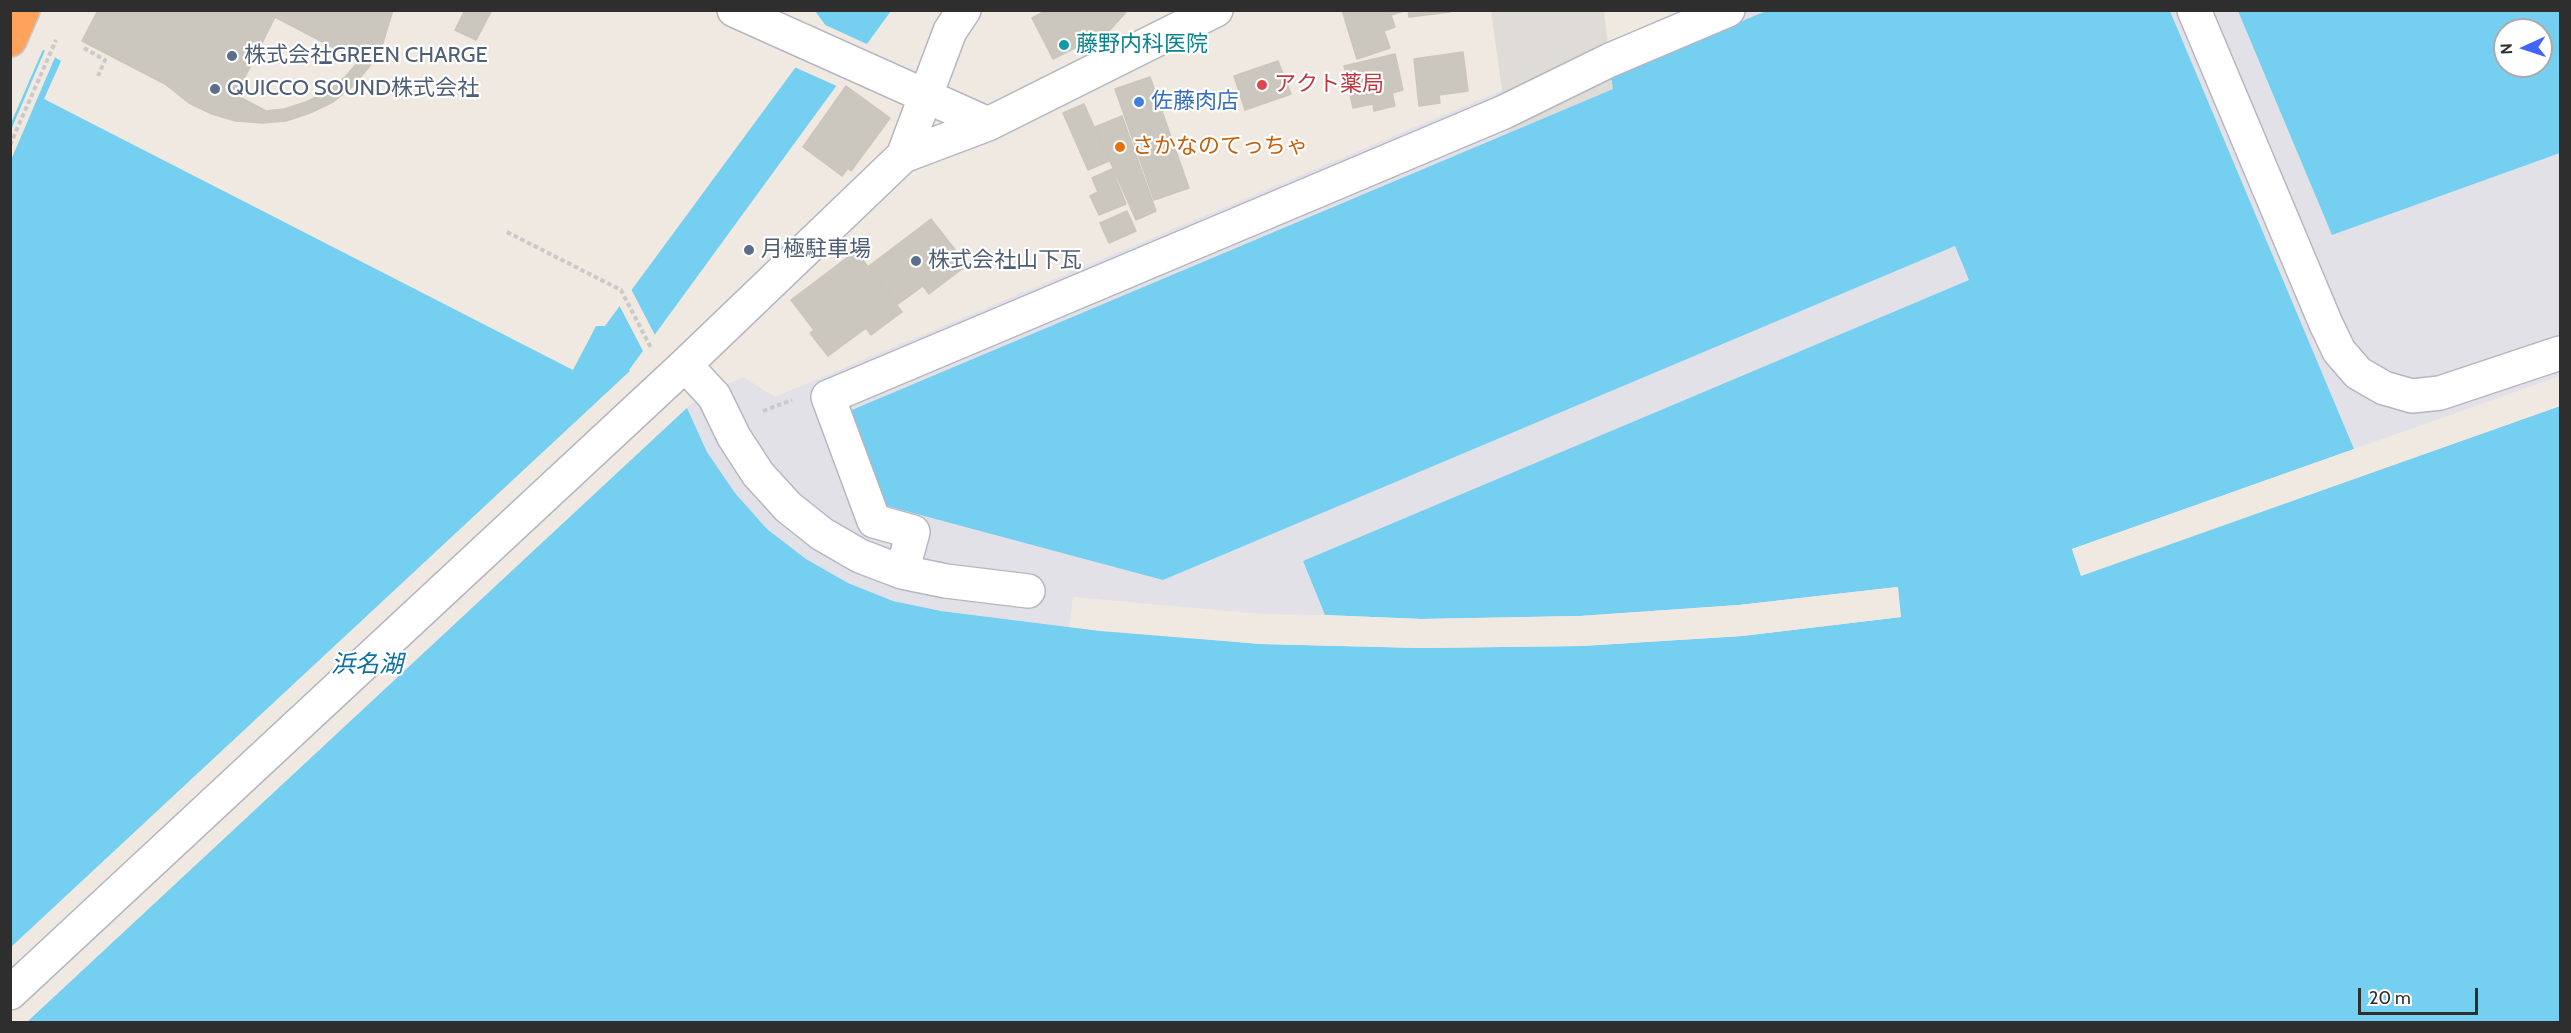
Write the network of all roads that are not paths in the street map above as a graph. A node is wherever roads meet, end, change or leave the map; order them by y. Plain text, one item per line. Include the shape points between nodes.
1 (734, 10) edge
2 (964, 10) edge
3 (1216, 10) edge
4 (1728, 10) edge
5 (2194, 10) edge
6 (926, 96) junction
7 (988, 124) junction
8 (903, 156) junction
9 (2560, 353) edge
10 (675, 374) junction
11 (902, 572) junction
12 (1028, 591) dead end
13 (10, 993) edge

1 - 6 street
2 - 6 street via 950,32
3 - 7 street
4 - 11 street via 1610,60 1494,116 828,397 874,521 913,532
5 - 9 street via 2338,351 2358,373 2384,388 2412,396 2440,393
6 - 7 street
6 - 8 street
7 - 8 street
8 - 10 street
10 - 11 street via 714,396 734,438 758,474 788,507 851,551
10 - 13 street
11 - 12 street

